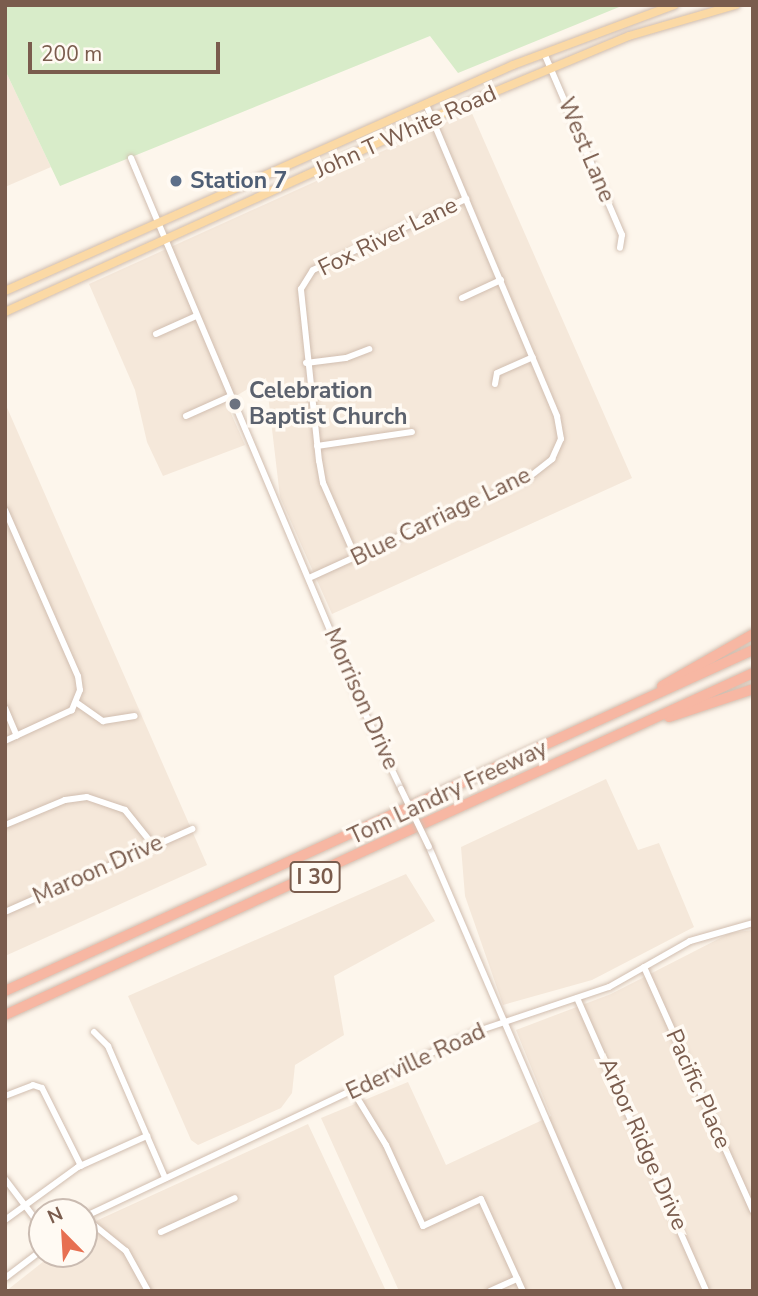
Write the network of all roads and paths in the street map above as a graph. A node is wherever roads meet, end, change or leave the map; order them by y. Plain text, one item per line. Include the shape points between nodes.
1 (674, 5) edge
2 (736, 5) edge
3 (544, 52) junction
4 (552, 69) junction
5 (426, 104) junction
6 (432, 118) junction
7 (131, 158) dead end
8 (466, 199) junction
9 (157, 222) junction
10 (164, 239) junction
11 (620, 248) dead end
12 (501, 280) junction
13 (5, 291) edge
14 (462, 298) dead end
15 (5, 312) edge
16 (197, 316) junction
17 (156, 334) dead end
18 (369, 349) dead end
19 (533, 357) junction
20 (306, 363) junction
21 (495, 384) dead end
22 (231, 396) junction
23 (186, 416) dead end
24 (412, 432) dead end
25 (317, 446) junction
26 (5, 509) edge
27 (356, 558) junction
28 (309, 578) junction
29 (753, 634) edge
30 (753, 650) edge
31 (753, 673) edge
32 (753, 690) edge
33 (78, 703) junction
34 (5, 708) edge
35 (135, 716) dead end
36 (612, 716) junction
37 (621, 732) junction
38 (17, 736) junction
39 (5, 741) edge
40 (5, 825) edge
41 (192, 829) dead end
42 (154, 846) junction
43 (5, 912) edge
44 (753, 923) edge
45 (645, 967) junction
46 (5, 991) edge
47 (577, 998) junction
48 (5, 1015) edge
49 (502, 1022) junction
50 (94, 1032) dead end
51 (353, 1091) junction
52 (5, 1096) edge
53 (147, 1136) junction
54 (80, 1166) junction
55 (165, 1178) junction
56 (5, 1179) edge
57 (235, 1198) dead end
58 (22, 1206) junction
59 (98, 1210) edge
60 (753, 1211) edge
61 (28, 1213) edge
62 (5, 1220) edge
63 (98, 1228) edge
64 (161, 1232) dead end
65 (28, 1261) edge
66 (5, 1278) edge
67 (517, 1279) junction
68 (148, 1291) edge
69 (490, 1291) edge
70 (523, 1291) edge
71 (620, 1291) edge
72 (706, 1291) edge

1 - 3 main road, John T White Road
2 - 4 main road, John T White Road via 629,36
3 - 4 street, West Lane
3 - 5 main road, John T White Road
4 - 6 main road, John T White Road
4 - 11 street, West Lane via 622,235
5 - 6 street
5 - 9 main road, John T White Road
6 - 8 street
6 - 10 main road, John T White Road
7 - 9 street, Morrison Drive
8 - 12 street
8 - 20 street, Fox River Lane via 313,270 299,299
9 - 10 street, Morrison Drive
9 - 13 main road, John T White Road
10 - 15 main road, John T White Road
10 - 16 street, Morrison Drive
12 - 14 street
12 - 19 street
16 - 17 street
16 - 22 street, Morrison Drive
18 - 20 street via 346,358
19 - 21 street via 497,373
19 - 27 street, Blue Carriage Lane via 557,416 560,442 552,459 528,478
20 - 25 street, Fox River Lane
22 - 23 street
22 - 28 street, Morrison Drive
24 - 25 street
25 - 27 street, Fox River Lane via 323,483
26 - 33 street via 79,676
27 - 28 street, Blue Carriage Lane
28 - 49 street, Morrison Drive, bridge
29 - 36 highway
30 - 36 highway, Tom Landry Freeway / I 30
31 - 37 highway, Tom Landry Freeway / I 30
32 - 37 highway
33 - 35 street via 103,721
33 - 38 street
34 - 38 street
36 - 46 highway, Tom Landry Freeway / I 30
37 - 48 highway, Tom Landry Freeway / I 30
38 - 39 street
40 - 42 street via 65,800 87,797 125,810
41 - 42 street, Maroon Drive
42 - 43 street, Maroon Drive
44 - 45 street, Ederville Road via 690,941
45 - 47 street, Ederville Road
45 - 60 street, Pacific Place
47 - 49 street, Ederville Road
47 - 72 street, Arbor Ridge Drive
49 - 51 street, Ederville Road
49 - 71 street, Morrison Drive
50 - 53 street via 108,1046
51 - 55 street, Ederville Road
51 - 67 street via 386,1145 423,1226 481,1199
52 - 54 street via 33,1085 42,1088
53 - 54 street
53 - 55 street
54 - 58 street
55 - 59 street, Ederville Road
56 - 58 street
57 - 64 street
58 - 61 street
58 - 62 street
63 - 68 street via 126,1251
65 - 66 street
67 - 69 street
67 - 70 street

